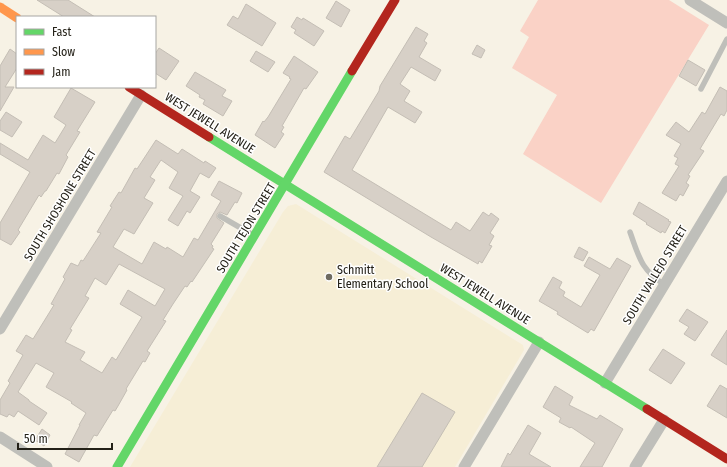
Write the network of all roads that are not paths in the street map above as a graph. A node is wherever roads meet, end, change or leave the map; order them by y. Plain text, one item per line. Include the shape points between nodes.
1 (395, 0) edge
2 (690, 0) edge
3 (0, 7) edge
4 (16, 17) edge
5 (727, 23) edge
6 (727, 39) edge
7 (130, 88) edge
8 (701, 89) dead end
9 (141, 95) junction
10 (727, 181) edge
11 (286, 185) junction
12 (220, 216) dead end
13 (630, 232) dead end
14 (255, 236) junction
15 (665, 285) junction
16 (0, 329) edge
17 (539, 342) junction
18 (605, 383) junction
19 (664, 420) junction
20 (0, 437) edge
21 (725, 455) edge
22 (47, 467) edge
23 (117, 467) edge
24 (464, 467) edge
25 (635, 467) edge

1 - 11 street, SOUTH TEJON STREET
2 - 5 street
3 - 4 street
6 - 8 lane
7 - 9 street, WEST JEWELL AVENUE
9 - 11 street, WEST JEWELL AVENUE
9 - 16 street, SOUTH SHOSHONE STREET
10 - 15 street, SOUTH VALLEJO STREET
11 - 14 street, SOUTH TEJON STREET
11 - 17 street, WEST JEWELL AVENUE
12 - 14 lane
13 - 15 lane via 641,262 653,278
14 - 23 street, SOUTH TEJON STREET
15 - 18 street, SOUTH VALLEJO STREET
17 - 18 street, WEST JEWELL AVENUE
17 - 24 street
18 - 19 street, WEST JEWELL AVENUE
19 - 21 street, WEST JEWELL AVENUE
19 - 25 street
20 - 22 street

